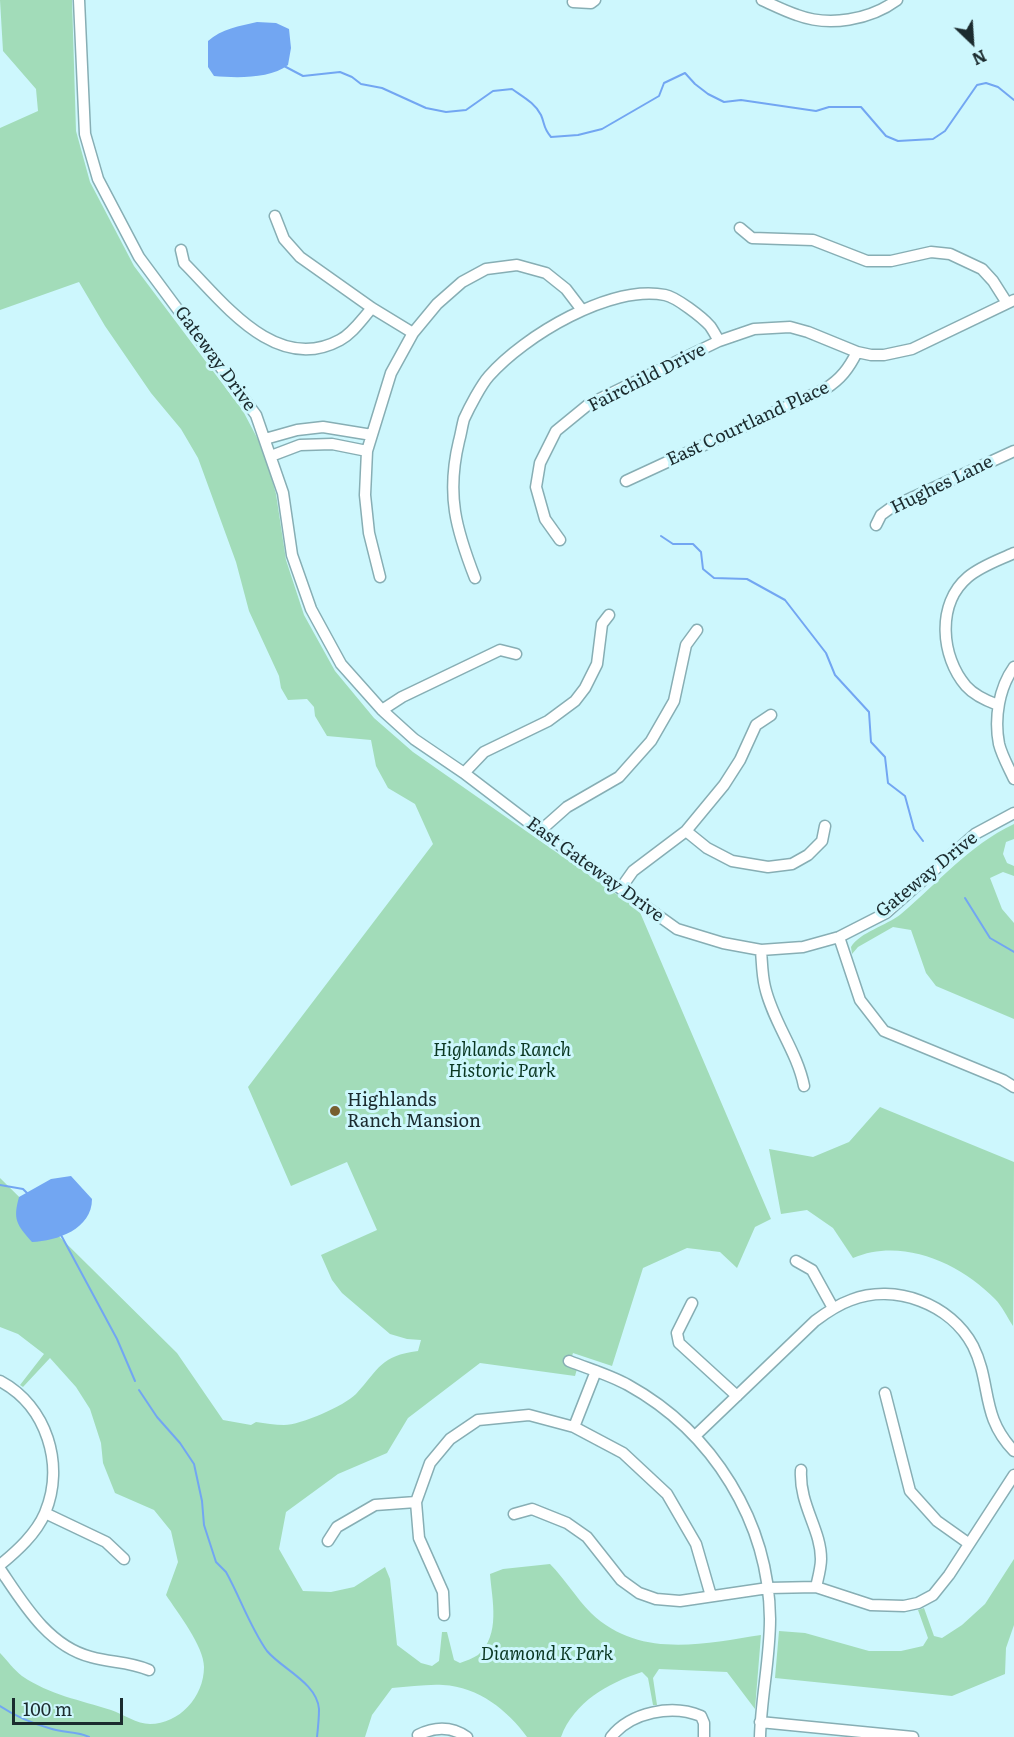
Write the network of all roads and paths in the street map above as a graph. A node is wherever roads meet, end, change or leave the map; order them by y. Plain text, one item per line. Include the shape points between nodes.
1 (79, 0) edge
2 (595, 0) edge
3 (762, 0) edge
4 (897, 0) edge
5 (573, 2) dead end
6 (275, 216) dead end
7 (740, 228) dead end
8 (181, 250) dead end
9 (1011, 302) edge
10 (372, 308) junction
11 (582, 310) junction
12 (413, 333) junction
13 (719, 341) junction
14 (857, 352) junction
15 (372, 435) junction
16 (265, 440) junction
17 (367, 451) junction
18 (1014, 451) edge
19 (271, 456) junction
20 (626, 481) dead end
21 (876, 525) dead end
22 (560, 540) dead end
23 (1014, 553) edge
24 (380, 577) dead end
25 (475, 578) dead end
26 (609, 615) dead end
27 (697, 630) dead end
28 (516, 654) dead end
29 (1014, 667) edge
30 (998, 705) junction
31 (382, 710) junction
32 (771, 715) dead end
33 (464, 772) junction
34 (1014, 779) edge
35 (1014, 813) edge
36 (825, 826) dead end
37 (540, 831) junction
38 (686, 831) junction
39 (621, 888) junction
40 (839, 937) junction
41 (761, 950) junction
42 (804, 1086) dead end
43 (1014, 1087) edge
44 (796, 1261) dead end
45 (692, 1303) dead end
46 (832, 1308) junction
47 (569, 1361) dead end
48 (596, 1371) junction
49 (0, 1381) edge
50 (885, 1393) dead end
51 (737, 1396) junction
52 (574, 1427) junction
53 (695, 1436) junction
54 (1014, 1451) edge
55 (801, 1470) dead end
56 (1014, 1475) edge
57 (416, 1502) junction
58 (45, 1513) junction
59 (514, 1514) dead end
60 (328, 1541) dead end
61 (968, 1543) junction
62 (124, 1558) dead end
63 (0, 1567) edge
64 (816, 1587) junction
65 (768, 1588) junction
66 (711, 1596) junction
67 (444, 1615) dead end
68 (149, 1671) dead end
69 (760, 1722) junction
70 (418, 1735) dead end
71 (467, 1737) edge
72 (611, 1737) edge
73 (704, 1737) edge
74 (760, 1737) edge
75 (913, 1737) edge

1 - 16 street, Gateway Drive via 85,134 98,178 139,257 230,377 256,415
2 - 5 street
3 - 4 street via 798,16 829,21 864,16
6 - 10 street via 284,239 300,257
7 - 9 street via 752,238 813,240 867,261 891,261 931,252 950,254 982,268
8 - 10 street via 184,263 249,328 282,345 299,349 323,347 354,329
9 - 14 street, Fairchild Drive via 912,349 884,355
10 - 12 street
11 - 12 street via 566,289 546,273 518,266 486,270 462,282
11 - 13 street via 627,294 667,295 692,310 710,326
11 - 25 street via 521,345 487,377 464,419 453,464 452,496 460,538
12 - 15 street via 391,373
13 - 14 street, Fairchild Drive via 754,329 790,327
13 - 22 street, Fairchild Drive via 589,404 556,432 540,463 536,487 545,519
14 - 20 street, East Courtland Place via 846,372 825,389
15 - 16 street via 323,427
15 - 17 street
16 - 19 street, Gateway Drive
17 - 19 street via 332,444 300,445
17 - 24 street via 365,495
18 - 21 street, Hughes Lane via 892,507
19 - 31 street, Gateway Drive via 284,493 292,555 311,609 341,664
23 - 30 street via 967,578 952,599 945,619 952,665 967,688
26 - 33 street via 602,624 597,664 575,701 548,721 484,752
27 - 37 street via 686,645 674,701 651,741 619,777 567,807
28 - 31 street via 500,650
29 - 30 street
30 - 34 street via 999,746
31 - 33 street, East Gateway Drive via 414,739
32 - 38 street via 756,725 724,785
33 - 37 street, East Gateway Drive
35 - 40 street, Gateway Drive via 975,834 886,913
36 - 38 street via 822,841 808,855 792,864 768,867 732,861
37 - 39 street, East Gateway Drive
38 - 39 street via 633,871
39 - 41 street, East Gateway Drive via 677,929
40 - 41 street, East Gateway Drive via 803,947
40 - 43 street via 860,1000 884,1030
41 - 42 street via 765,988 800,1066
44 - 46 street via 812,1270
45 - 51 street via 677,1333 679,1342
46 - 51 street
46 - 54 street via 852,1299 891,1294 938,1308 965,1333 974,1348 991,1418
47 - 48 street
48 - 52 street
48 - 53 street via 655,1401
49 - 58 street via 37,1415 50,1444 54,1473
50 - 61 street via 910,1491 937,1521
51 - 53 street
52 - 57 street via 529,1415 478,1420 450,1439 430,1463
52 - 66 street via 623,1453 667,1494 696,1544
53 - 65 street via 722,1468 744,1508
55 - 64 street via 800,1485 820,1546
56 - 61 street
57 - 60 street via 375,1505 337,1527
57 - 67 street via 419,1538 443,1592
58 - 62 street via 106,1542
58 - 63 street
59 - 66 street via 532,1509 567,1523 587,1537 621,1580 639,1593 680,1601
61 - 64 street via 949,1575 933,1594 918,1603 872,1605
63 - 68 street via 29,1613 60,1642 90,1657 134,1663
64 - 65 street
65 - 66 street
65 - 69 street via 770,1620
69 - 74 street
69 - 75 street
70 - 71 street via 444,1728
72 - 73 street via 643,1714 656,1711 701,1716

